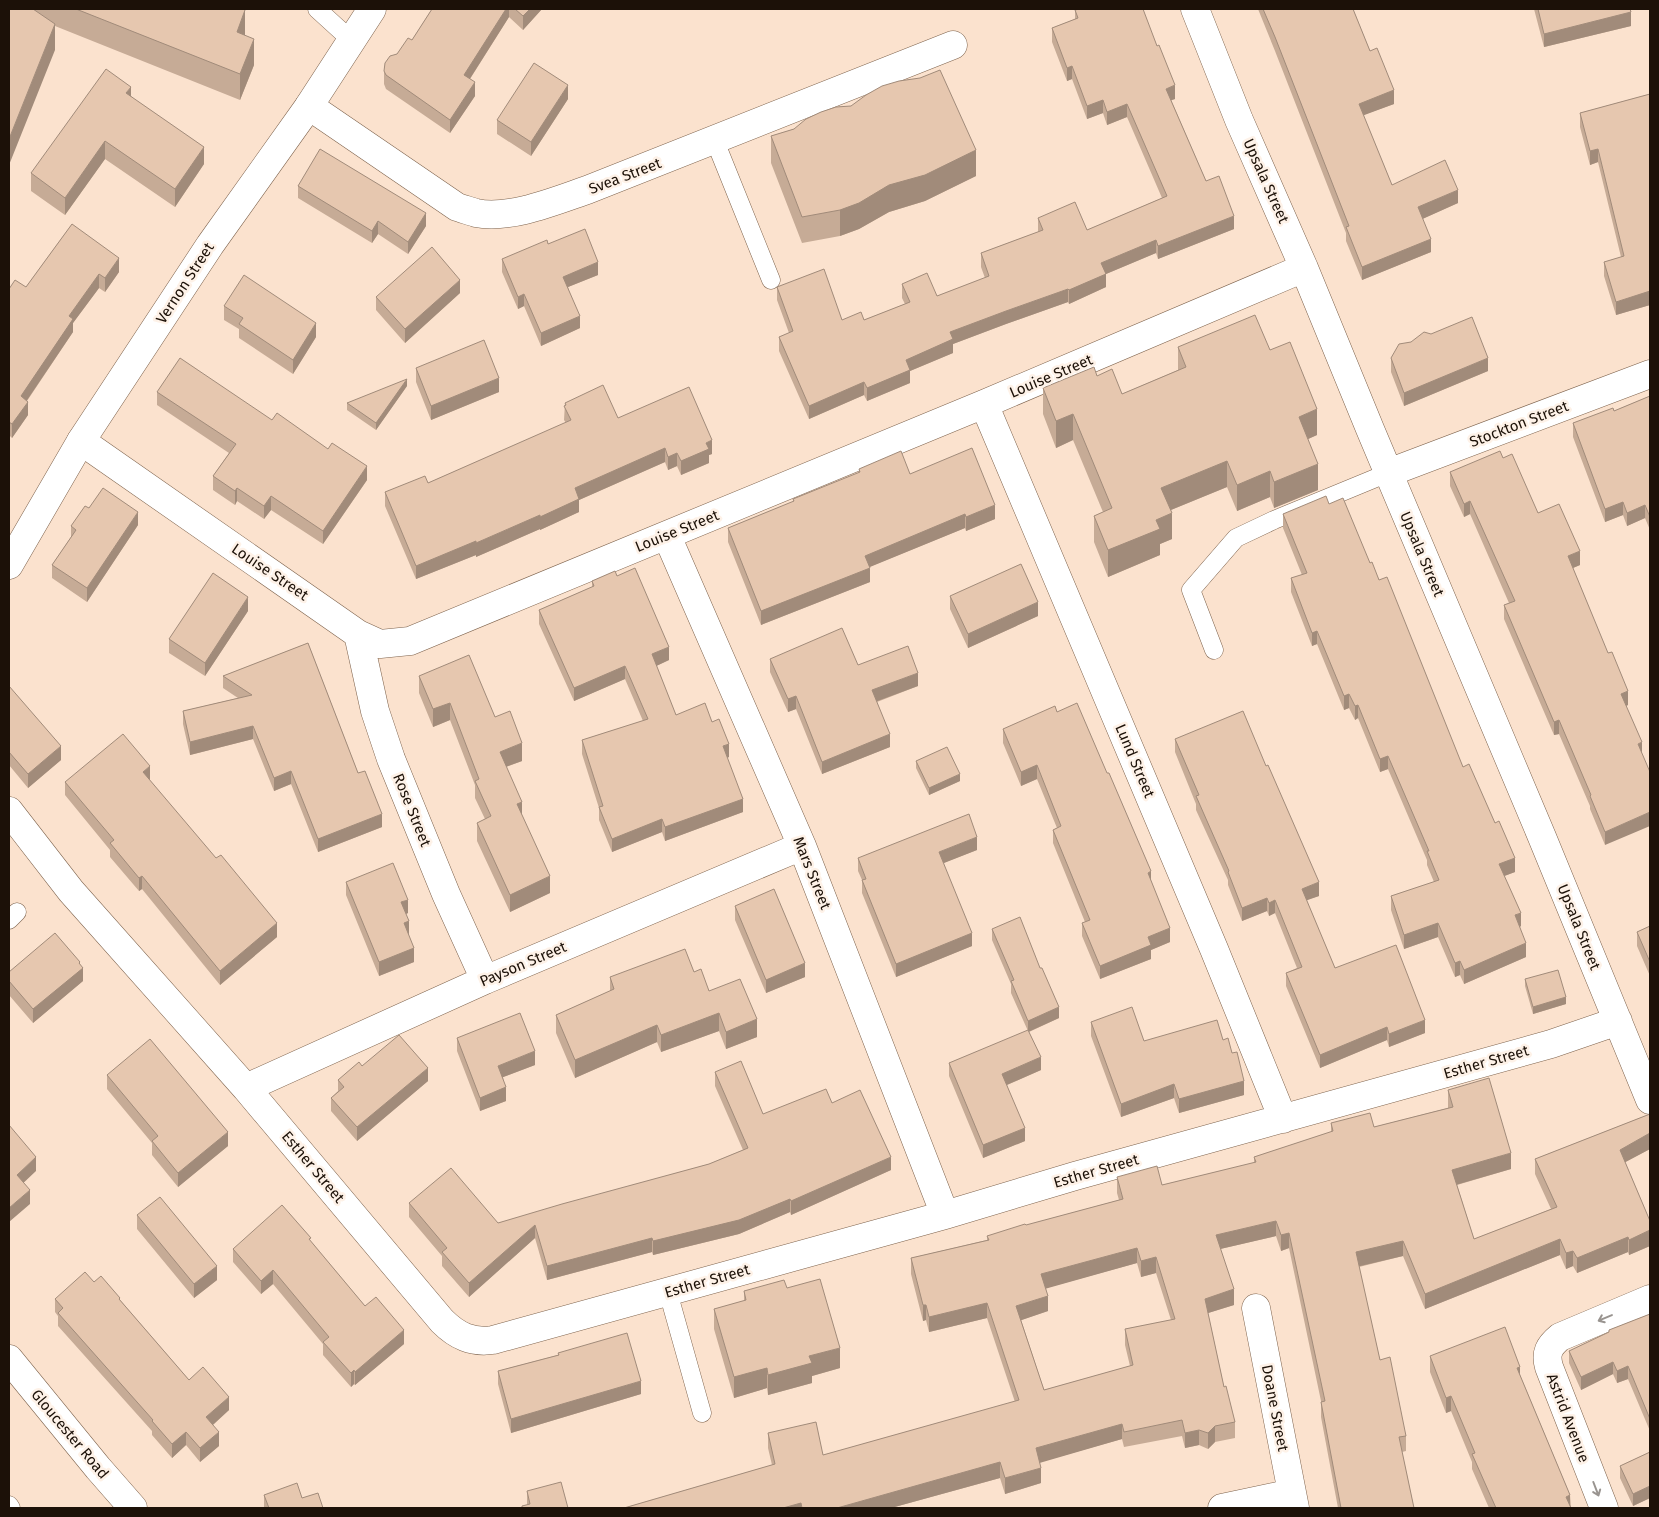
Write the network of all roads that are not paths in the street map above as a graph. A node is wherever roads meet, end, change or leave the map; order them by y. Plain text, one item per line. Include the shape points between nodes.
1 (317, 9) edge
2 (372, 9) edge
3 (1195, 9) edge
4 (352, 40) junction
5 (953, 45) dead end
6 (309, 106) junction
7 (715, 141) junction
8 (1304, 268) junction
9 (771, 280) dead end
10 (1650, 374) edge
11 (984, 404) junction
12 (81, 441) junction
13 (1388, 473) junction
14 (667, 536) junction
15 (9, 564) edge
16 (358, 634) junction
17 (1214, 650) dead end
18 (9, 811) edge
19 (802, 846) junction
20 (485, 980) junction
21 (1618, 1021) junction
22 (246, 1088) junction
23 (1650, 1100) edge
24 (1283, 1118) junction
25 (945, 1216) junction
26 (668, 1292) junction
27 (1650, 1299) edge
28 (1256, 1308) dead end
29 (9, 1359) edge
30 (702, 1414) dead end
31 (1294, 1501) edge
32 (9, 1505) edge
33 (11, 1508) edge
34 (133, 1508) edge
35 (1222, 1508) edge
36 (1604, 1508) edge

1 - 4 lane
2 - 4 street, Vernon Street
3 - 8 street, Upsala Street via 1239,120
4 - 6 street, Vernon Street
5 - 7 street, Svea Street
6 - 7 street, Svea Street via 440,196 477,213 508,214 535,207
6 - 12 street, Vernon Street via 210,245
7 - 9 lane
8 - 11 street, Louise Street
8 - 13 street, Upsala Street
10 - 13 street, Stockton Street
11 - 14 street, Louise Street
11 - 24 street, Lund Street
12 - 15 street, Vernon Street
12 - 16 street, Louise Street
13 - 17 lane via 1236,538 1191,590
13 - 21 street, Upsala Street
14 - 16 street, Louise Street via 410,641 380,644
14 - 19 street, Mars Street
16 - 20 street, Rose Street via 375,711 391,759
18 - 22 street, Esther Street via 71,891
19 - 20 street, Payson Street
19 - 25 street, Mars Street
20 - 22 street, Payson Street
21 - 23 street, Upsala Street
21 - 24 street, Esther Street via 1551,1044
22 - 26 street, Esther Street via 442,1321 462,1337 476,1342 493,1340
24 - 25 street, Esther Street
25 - 26 street, Esther Street
26 - 30 lane
27 -> 36 street, Astrid Avenue via 1560,1337 1547,1352 1549,1367
28 - 31 street, Doane Street
29 - 34 street, Gloucester Road
31 - 35 street
32 - 33 lane

